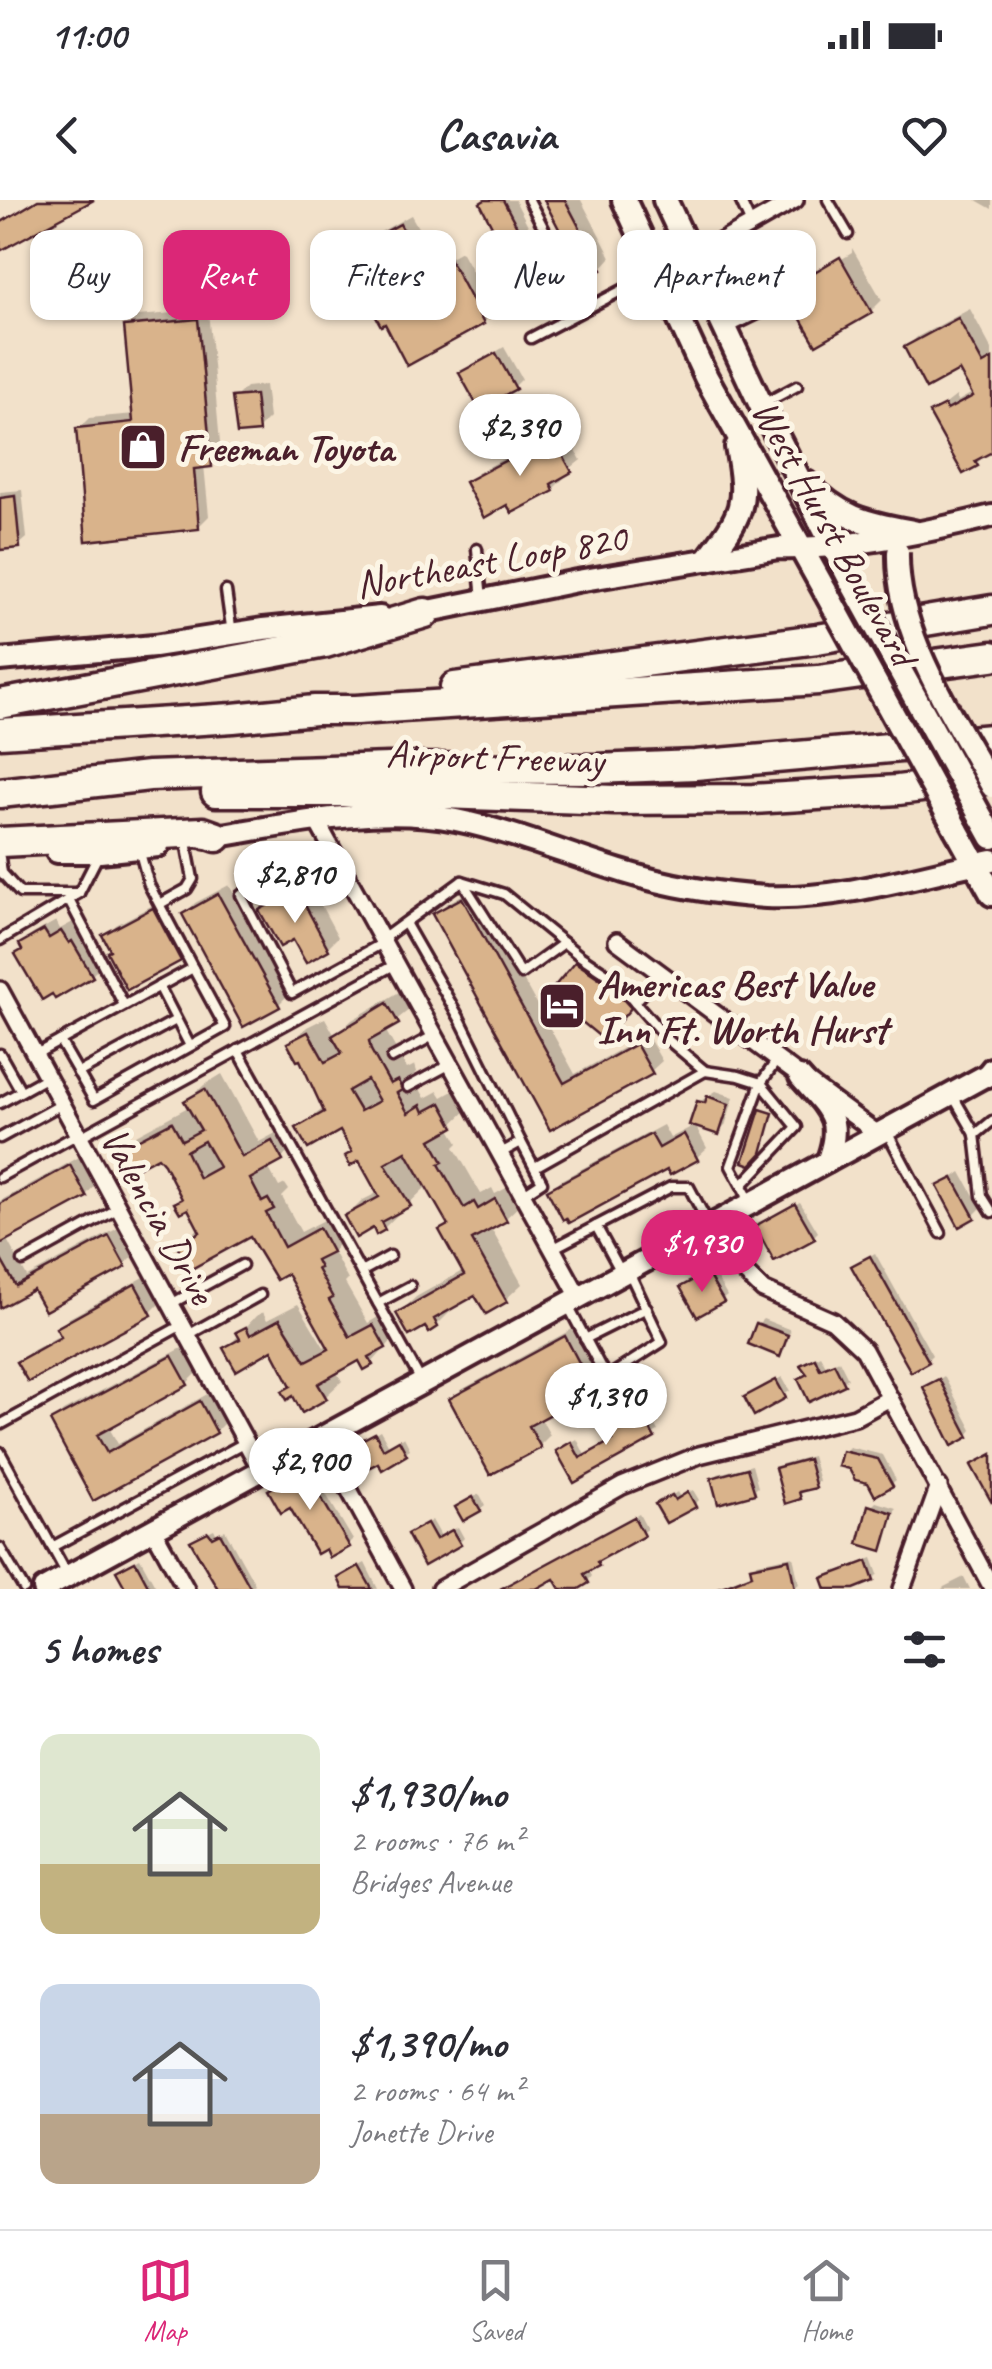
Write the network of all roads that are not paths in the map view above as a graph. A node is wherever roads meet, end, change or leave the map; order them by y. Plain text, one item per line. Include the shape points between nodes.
1 (529, 200) edge
2 (624, 200) edge
3 (665, 200) edge
4 (740, 200) edge
5 (795, 200) edge
6 (828, 200) edge
7 (751, 224) junction
8 (545, 230) edge
9 (638, 230) edge
10 (679, 230) edge
11 (741, 230) edge
12 (848, 234) dead end
13 (563, 320) edge
14 (681, 320) edge
15 (720, 320) edge
16 (746, 320) edge
17 (725, 330) junction
18 (531, 338) dead end
19 (798, 386) dead end
20 (761, 405) junction
21 (734, 429) junction
22 (789, 461) junction
23 (992, 516) edge
24 (913, 532) junction
25 (830, 544) junction
26 (477, 548) dead end
27 (801, 548) junction
28 (708, 560) junction
29 (226, 591) dead end
30 (482, 599) junction
31 (992, 610) edge
32 (425, 612) junction
33 (232, 634) junction
34 (992, 656) edge
35 (0, 660) edge
36 (0, 704) edge
37 (315, 710) junction
38 (0, 733) edge
39 (992, 738) edge
40 (149, 776) junction
41 (992, 779) edge
42 (992, 787) edge
43 (0, 794) edge
44 (316, 820) junction
45 (986, 827) edge
46 (217, 836) junction
47 (0, 842) edge
48 (186, 842) junction
49 (139, 849) junction
50 (100, 852) junction
51 (0, 855) edge
52 (984, 862) edge
53 (343, 870) junction
54 (462, 880) junction
55 (79, 893) junction
56 (992, 894) edge
57 (69, 900) junction
58 (160, 904) junction
59 (404, 922) junction
60 (0, 940) edge
61 (617, 941) dead end
62 (382, 942) junction
63 (564, 943) junction
64 (394, 965) junction
65 (194, 968) junction
66 (662, 974) junction
67 (159, 986) junction
68 (0, 990) edge
69 (635, 1002) junction
70 (124, 1005) junction
71 (176, 1020) junction
72 (432, 1036) junction
73 (60, 1041) junction
74 (190, 1046) junction
75 (238, 1050) junction
76 (0, 1054) edge
77 (35, 1055) junction
78 (392, 1058) dead end
79 (776, 1060) junction
80 (449, 1064) junction
81 (705, 1071) junction
82 (78, 1073) junction
83 (991, 1073) edge
84 (47, 1077) junction
85 (800, 1077) junction
86 (760, 1083) junction
87 (408, 1088) dead end
88 (20, 1092) junction
89 (952, 1094) junction
90 (0, 1103) edge
91 (62, 1104) junction
92 (992, 1121) edge
93 (882, 1132) junction
94 (79, 1135) junction
95 (975, 1136) junction
96 (0, 1138) edge
97 (521, 1142) junction
98 (500, 1154) junction
99 (827, 1162) junction
100 (534, 1168) junction
101 (0, 1178) edge
102 (747, 1194) junction
103 (522, 1195) junction
104 (118, 1208) junction
105 (992, 1212) edge
106 (596, 1226) junction
107 (709, 1226) junction
108 (941, 1233) dead end
109 (552, 1250) junction
110 (390, 1256) dead end
111 (23, 1261) dead end
112 (242, 1265) dead end
113 (361, 1272) junction
114 (626, 1272) junction
115 (410, 1286) dead end
116 (260, 1296) dead end
117 (573, 1301) junction
118 (378, 1303) junction
119 (171, 1304) junction
120 (647, 1308) junction
121 (185, 1330) junction
122 (586, 1339) junction
123 (422, 1383) junction
124 (890, 1398) junction
125 (0, 1425) edge
126 (321, 1438) junction
127 (246, 1442) junction
128 (0, 1452) edge
129 (261, 1470) junction
130 (938, 1486) junction
131 (154, 1529) junction
132 (52, 1547) junction
133 (0, 1548) edge
134 (68, 1576) junction
135 (992, 1588) edge
136 (24, 1589) edge
137 (44, 1589) edge
138 (186, 1589) edge
139 (403, 1589) edge
140 (440, 1589) edge
141 (902, 1589) edge

1 - 8 lane
2 - 9 main road, West Hurst Boulevard
3 - 10 main road, West Hurst Boulevard
4 - 7 lane
5 - 7 street
6 - 12 lane
7 - 11 street
13 - 18 lane
14 - 21 main road, West Hurst Boulevard
15 - 17 main road, West Hurst Boulevard
16 - 17 lane
17 - 20 main road, West Hurst Boulevard
19 - 20 lane
20 - 22 main road, West Hurst Boulevard
21 - 27 main road, West Hurst Boulevard
21 - 28 main road via 742,502
22 - 24 main road via 845,515
22 - 25 main road, West Hurst Boulevard
23 - 24 main road, Northeast Loop 820
24 - 25 main road, Northeast Loop 820
24 - 42 main road, bridge via 898,552 899,584 921,654
25 - 27 main road, Northeast Loop 820
25 - 45 main road, West Hurst Boulevard, bridge
26 - 30 lane
27 - 28 main road, Northeast Loop 820
27 - 52 main road, West Hurst Boulevard, bridge via 956,829
28 - 30 main road, Northeast Loop 820
29 - 33 lane
30 - 32 main road, Northeast Loop 820
31 - 37 highway
32 - 33 main road, Northeast Loop 820
32 - 36 highway via 325,643
33 - 35 main road, Northeast Loop 820
34 - 37 highway, Airport Freeway via 818,680
37 - 38 highway, Airport Freeway
39 - 40 highway via 695,765
40 - 41 highway, Airport Freeway via 179,792 615,800 753,799
40 - 43 highway, Airport Freeway
44 - 46 main road
44 - 52 main road via 415,814 455,820 627,873 770,897 844,891
44 - 53 street
46 - 47 highway
46 - 48 main road
48 - 49 main road
48 - 58 lane via 193,879
49 - 50 main road
49 - 58 lane
50 - 51 main road
50 - 55 lane
51 - 55 lane via 2,873 20,893
52 - 56 main road, West Hurst Boulevard
53 - 62 street
53 - 62 lane via 323,880 296,865 241,895 292,993
54 - 59 lane
54 - 63 lane via 504,894
54 - 63 lane via 522,974
55 - 57 lane
57 - 60 lane
57 - 70 lane
58 - 65 lane
59 - 62 lane
59 - 97 lane
61 - 66 street
62 - 64 street
63 - 69 lane
64 - 72 street
64 - 75 lane
65 - 67 lane
65 - 74 lane via 225,1027
66 - 69 lane
66 - 79 street
67 - 70 lane
67 - 71 lane
68 - 77 street, Valencia Drive
69 - 81 lane
70 - 73 lane
71 - 74 lane
71 - 82 lane
72 - 78 lane
72 - 80 street
73 - 77 lane
73 - 82 lane
74 - 82 lane via 94,1100
75 - 94 lane
75 - 113 lane
76 - 88 lane
77 - 84 street, Valencia Drive
79 - 85 street
79 - 86 lane
80 - 87 lane
80 - 98 street
81 - 86 lane
81 - 100 lane
83 - 89 main road
84 - 88 lane
84 - 91 street, Valencia Drive
85 - 93 street
85 - 99 main road via 835,1124
86 - 102 lane via 731,1166
86 - 102 lane via 797,1127
88 - 90 lane
89 - 93 main road
89 - 95 lane
91 - 94 street, Valencia Drive
91 - 96 lane
92 - 95 lane
93 - 99 main road
93 - 108 lane
94 - 101 lane
94 - 104 street, Valencia Drive
95 - 105 lane via 982,1196
97 - 98 lane
97 - 100 lane
98 - 103 street
99 - 102 main road
100 - 103 lane via 542,1182
102 - 107 main road
103 - 109 street
104 - 111 lane
104 - 119 street, Valencia Drive
106 - 107 lane via 671,1187 689,1187
106 - 109 lane
106 - 114 lane
107 - 114 main road
107 - 124 street via 763,1290 833,1320 864,1350
109 - 117 street
110 - 113 lane
112 - 119 lane
113 - 118 lane
114 - 117 main road
114 - 120 lane
115 - 118 lane
116 - 121 lane
117 - 122 lane
117 - 123 main road
118 - 123 lane
119 - 121 street, Valencia Drive
120 - 122 lane
120 - 122 lane via 662,1342 612,1374 601,1368
121 - 125 lane
121 - 127 street, Valencia Drive
123 - 126 main road
124 - 130 street
124 - 140 street via 855,1417 699,1455 622,1486
126 - 129 main road
126 - 139 street
127 - 129 street, Valencia Drive
127 - 132 lane
128 - 132 lane
129 - 131 main road
130 - 135 street
130 - 141 street
131 - 134 main road
131 - 138 street
132 - 134 lane
133 - 136 lane
134 - 137 main road

